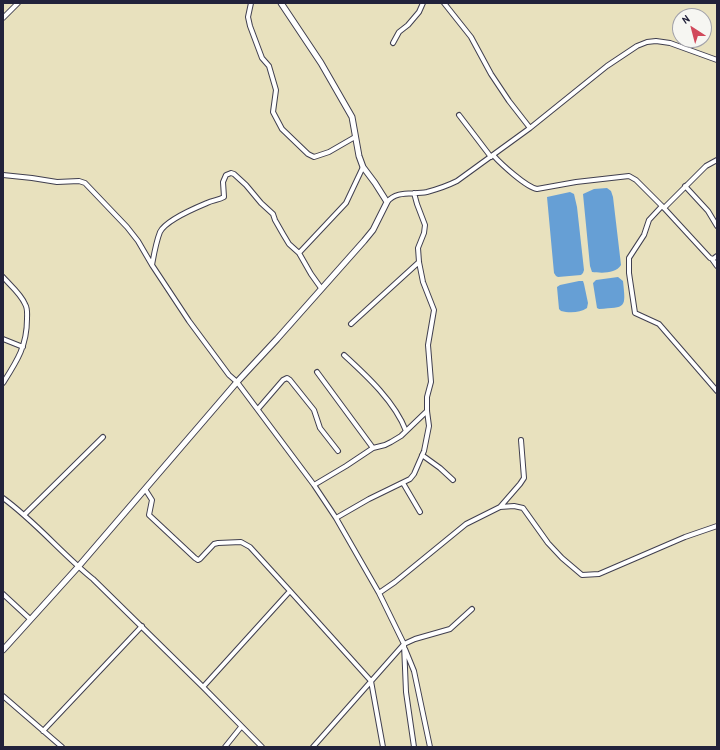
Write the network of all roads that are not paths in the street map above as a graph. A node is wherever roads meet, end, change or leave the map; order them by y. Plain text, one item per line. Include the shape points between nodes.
1 (18, 3) edge
2 (251, 3) edge
3 (281, 3) edge
4 (423, 3) edge
5 (444, 3) edge
6 (3, 18) edge
7 (393, 43) dead end
8 (717, 60) edge
9 (459, 115) dead end
10 (530, 128) junction
11 (355, 137) junction
12 (492, 156) junction
13 (717, 160) edge
14 (363, 167) junction
15 (3, 175) edge
16 (685, 186) junction
17 (414, 194) junction
18 (387, 202) junction
19 (663, 207) junction
20 (717, 226) edge
21 (298, 253) junction
22 (717, 256) edge
23 (712, 259) junction
24 (419, 262) junction
25 (152, 265) junction
26 (717, 266) edge
27 (3, 277) edge
28 (321, 288) junction
29 (351, 324) dead end
30 (3, 339) edge
31 (23, 347) junction
32 (344, 355) dead end
33 (317, 372) dead end
34 (237, 382) junction
35 (3, 383) edge
36 (717, 391) edge
37 (258, 409) junction
38 (427, 411) junction
39 (406, 431) junction
40 (103, 437) dead end
41 (521, 440) dead end
42 (373, 448) junction
43 (338, 451) dead end
44 (422, 455) junction
45 (453, 480) dead end
46 (403, 483) junction
47 (314, 485) junction
48 (145, 489) junction
49 (3, 498) edge
50 (500, 507) junction
51 (420, 512) dead end
52 (24, 515) junction
53 (336, 518) junction
54 (717, 526) edge
55 (78, 567) junction
56 (290, 590) junction
57 (379, 593) junction
58 (3, 594) edge
59 (472, 609) dead end
60 (30, 619) junction
61 (142, 626) junction
62 (404, 646) junction
63 (3, 650) edge
64 (372, 681) junction
65 (203, 687) junction
66 (3, 696) edge
67 (241, 727) junction
68 (44, 731) junction
69 (62, 747) edge
70 (224, 747) edge
71 (262, 747) edge
72 (313, 747) edge
73 (383, 747) edge
74 (414, 747) edge
75 (430, 747) edge

1 - 6 street
2 - 11 street via 248,17 250,26 262,58 269,66 276,90 273,112 282,129 314,157 329,152
3 - 11 street via 321,63 352,117
4 - 7 street via 419,12 399,32
5 - 10 street via 471,37 491,74
8 - 10 street via 670,43 647,42 607,66
9 - 12 street
10 - 12 street
11 - 14 street
12 - 17 street via 457,181
12 - 19 street via 531,188 537,189 629,176
13 - 16 street via 706,166
14 - 18 street
14 - 21 street via 346,203
15 - 25 street via 85,183 127,227
16 - 19 street
16 - 20 street via 708,211
17 - 18 street via 395,195
17 - 24 street via 425,224 418,248
18 - 28 street via 373,230
19 - 23 street
19 - 36 street via 649,220 644,235 629,258 635,313 659,324
21 - 25 street via 289,244 273,214 246,185 230,173 223,182 224,197 209,202 164,227 160,232
21 - 28 street
22 - 23 street
23 - 26 street
24 - 29 street
24 - 38 street via 434,310 428,345 430,382 426,397
25 - 34 street via 214,356
27 - 31 street via 27,310 27,333
28 - 34 street
30 - 31 street
31 - 35 street
32 - 39 street via 386,398 401,418
33 - 42 street
34 - 37 street
34 - 48 street
37 - 43 street via 287,378 314,410 320,428
37 - 47 street
38 - 39 street
38 - 44 street via 429,426
39 - 42 street via 386,445
40 - 52 street
41 - 50 street via 524,478
42 - 47 street
44 - 45 street
44 - 46 street via 414,474
46 - 51 street
46 - 53 street
47 - 53 street
48 - 55 street
48 - 56 street via 152,500 150,515 195,558 200,559 214,544 241,542 250,547
49 - 52 street
50 - 54 street via 523,508 562,558 582,574 590,575
50 - 57 street via 466,524
52 - 55 street
53 - 57 street
55 - 60 street
55 - 61 street
56 - 64 street
56 - 65 street
57 - 62 street
58 - 60 street
59 - 62 street via 450,629 415,639
60 - 63 street
61 - 65 street
61 - 68 street
62 - 64 street
62 - 74 street via 406,692
62 - 75 street via 414,671
64 - 72 street
64 - 73 street
65 - 67 street
66 - 68 street
67 - 70 street
67 - 71 street
68 - 69 street

